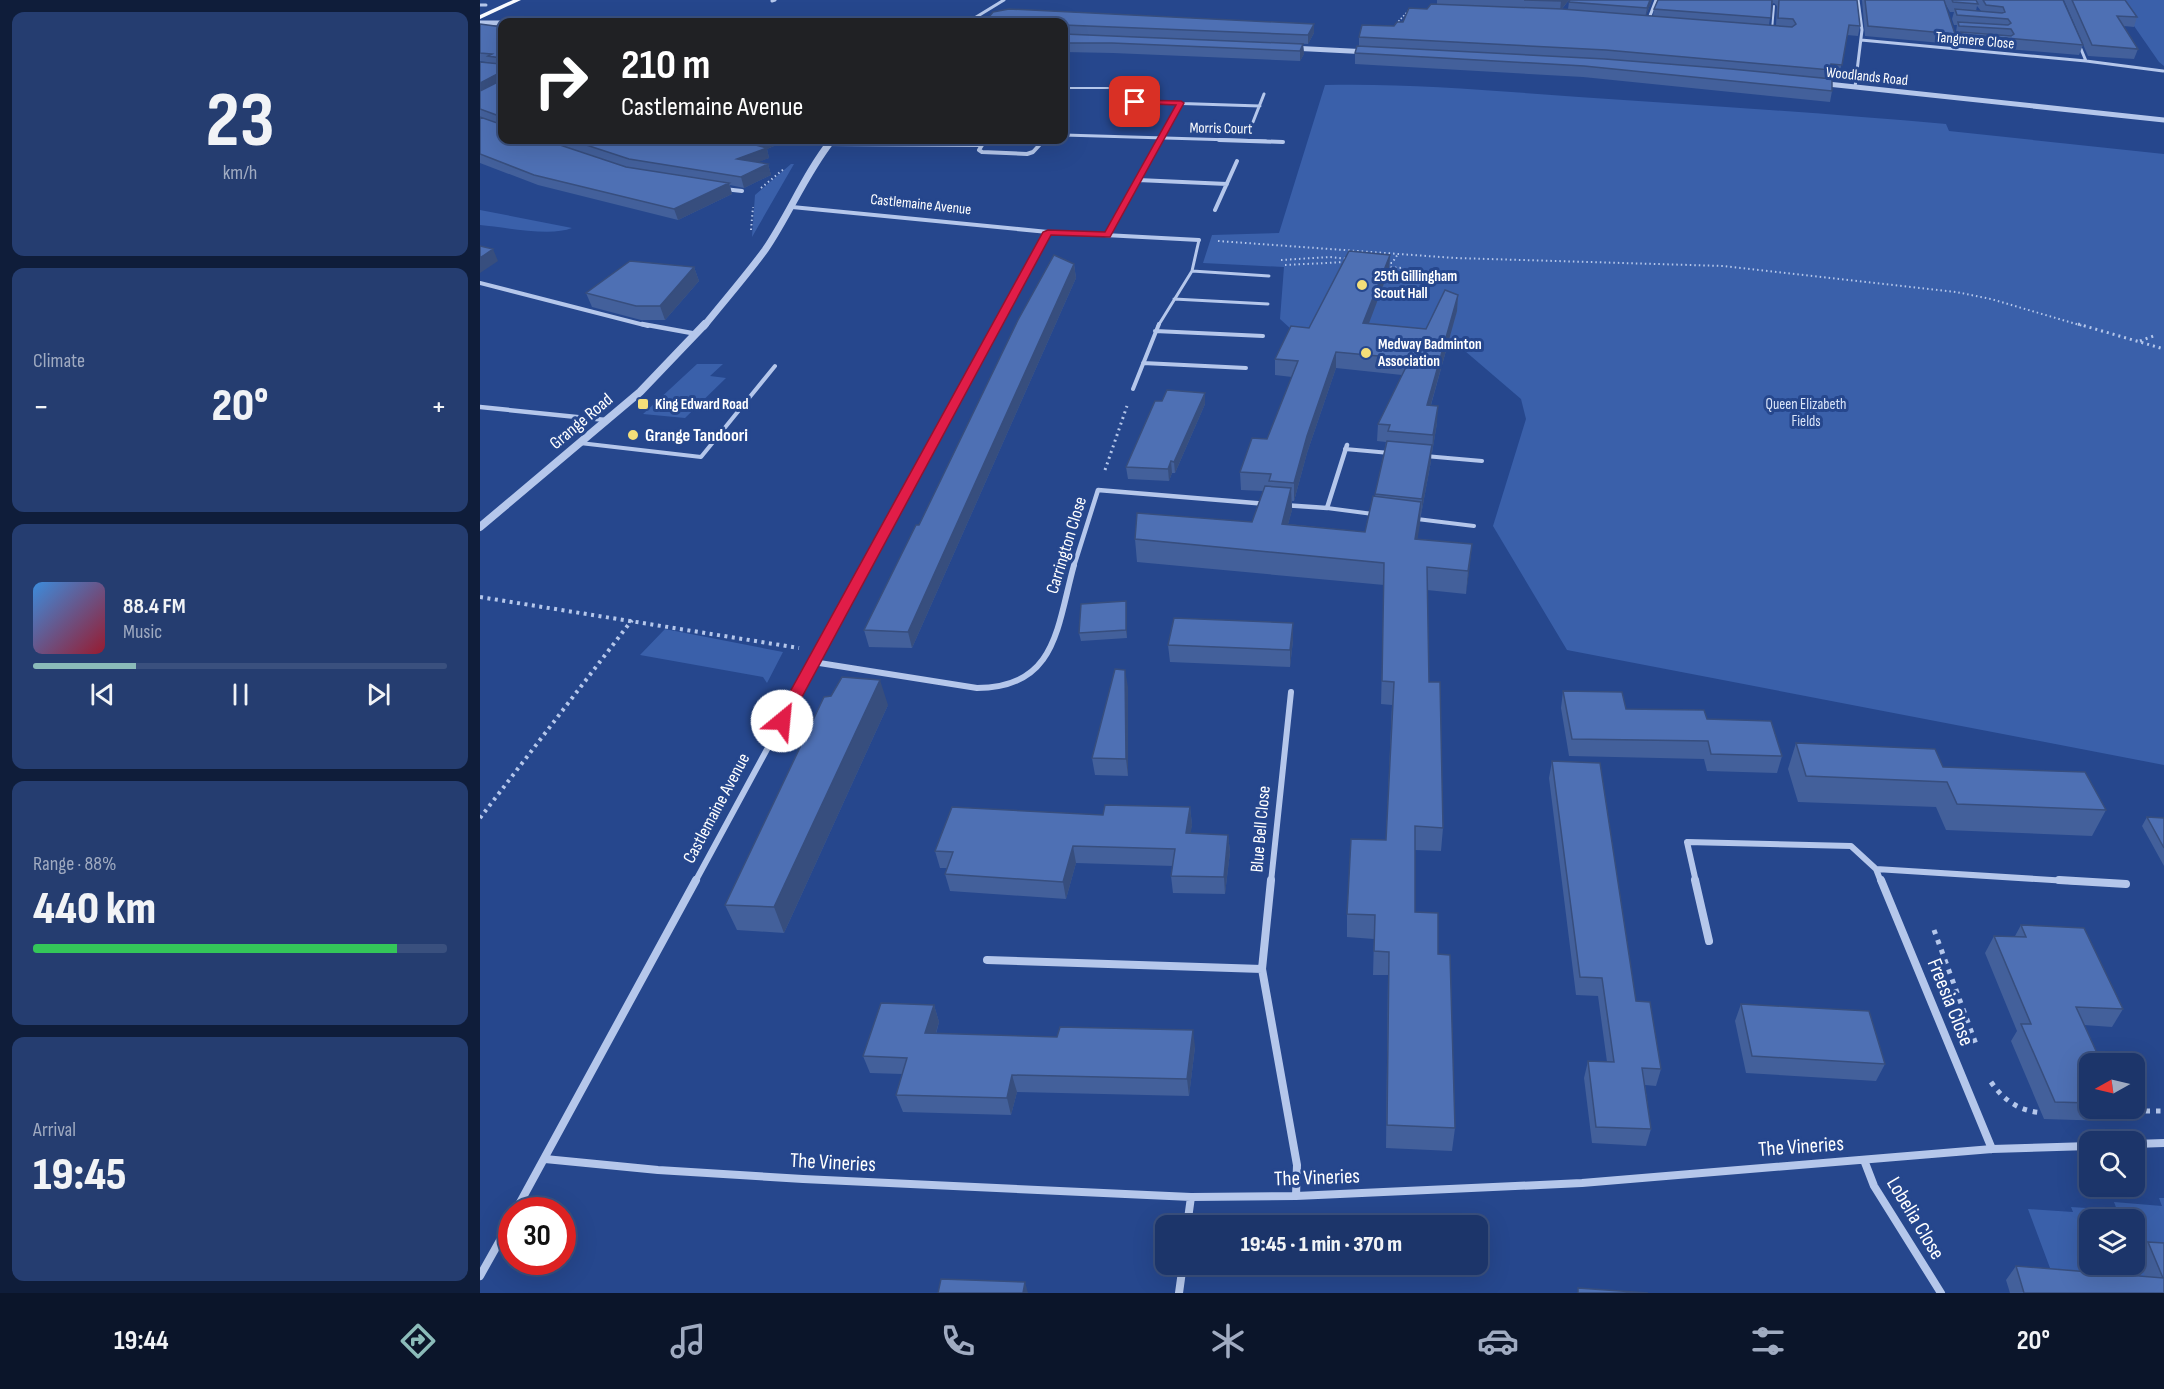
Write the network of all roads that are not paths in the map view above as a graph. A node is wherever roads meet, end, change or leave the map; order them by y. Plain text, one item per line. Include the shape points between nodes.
1 (518, 0) edge
2 (1004, 0) edge
3 (1656, 0) edge
4 (1858, 0) edge
5 (1774, 6) edge
6 (499, 8) junction
7 (480, 17) edge
8 (500, 18) edge
9 (975, 18) edge
10 (1637, 20) edge
11 (480, 23) edge
12 (498, 23) edge
13 (1772, 32) joint
14 (1781, 32) edge
15 (1861, 40) junction
16 (1965, 40) edge
17 (2077, 40) edge
18 (1282, 48) edge
19 (1956, 48) junction
20 (1381, 52) edge
21 (2086, 61) junction
22 (2163, 71) edge
23 (1809, 82) edge
24 (1855, 87) junction
25 (1068, 88) edge
26 (1108, 88) dead end
27 (1264, 94) dead end
28 (1135, 102) dead end
29 (1181, 103) junction
30 (1260, 106) junction
31 (2164, 120) edge
32 (1253, 122) dead end
33 (1068, 135) edge
34 (1159, 139) junction
35 (1283, 141) dead end
36 (828, 144) edge
37 (931, 144) edge
38 (1040, 144) edge
39 (982, 145) joint
40 (1238, 161) dead end
41 (1138, 180) junction
42 (1227, 184) junction
43 (721, 188) edge
44 (742, 191) edge
45 (792, 207) junction
46 (1215, 210) dead end
47 (1048, 232) junction
48 (1107, 235) junction
49 (1199, 240) joint
50 (1192, 271) junction
51 (1269, 276) dead end
52 (480, 283) edge
53 (1174, 299) junction
54 (1268, 304) dead end
55 (1155, 331) junction
56 (697, 334) junction
57 (1263, 336) dead end
58 (1143, 363) junction
59 (775, 366) dead end
60 (1246, 368) dead end
61 (1133, 389) road end
62 (480, 407) edge
63 (606, 420) junction
64 (578, 443) junction
65 (1346, 447) joint
66 (1391, 453) edge
67 (1414, 455) edge
68 (1482, 461) dead end
69 (1269, 504) edge
70 (1281, 505) edge
71 (1327, 508) junction
72 (1383, 515) edge
73 (1406, 518) edge
74 (1474, 526) dead end
75 (480, 527) edge
76 (813, 662) junction
77 (1291, 692) dead end
78 (1876, 869) junction
79 (2126, 884) dead end
80 (1709, 941) dead end
81 (987, 960) dead end
82 (1262, 969) junction
83 (2164, 1143) edge
84 (2145, 1144) edge
85 (2079, 1146) edge
86 (1992, 1149) junction
87 (545, 1159) junction
88 (1864, 1160) junction
89 (1296, 1196) junction
90 (523, 1197) edge
91 (1191, 1197) junction
92 (1189, 1215) edge
93 (498, 1244) edge
94 (1181, 1275) edge
95 (480, 1276) edge
96 (1179, 1293) edge
97 (1941, 1293) edge

1 - 6 main road
2 - 9 street
3 - 10 street via 1648,21
4 - 15 street
5 - 13 lane
6 - 7 main road
6 - 8 street
11 - 12 street
13 - 14 street
15 - 19 street, Tangmere Close
15 - 24 street
16 - 19 lane via 1954,39
17 - 21 street
18 - 20 street
19 - 21 street, Tangmere Close
21 - 22 street, Tangmere Close
23 - 24 street, Woodlands Road
24 - 31 street, Woodlands Road
25 - 26 lane
27 - 30 street
28 - 29 street
29 - 30 street
29 - 34 street
30 - 32 street
33 - 34 street, Morris Court
34 - 35 street, Morris Court
34 - 41 street
36 - 45 street, Grange Road
37 - 39 street
38 - 39 street via 1027,154 982,152
40 - 42 street
41 - 42 street
41 - 48 street
42 - 46 street
43 - 44 street
45 - 47 street, Castlemaine Avenue
45 - 56 street, Grange Road via 764,251
47 - 48 street, Castlemaine Avenue
47 - 76 street, Castlemaine Avenue
48 - 49 street, Castlemaine Avenue
49 - 50 lane
50 - 51 lane
50 - 53 lane
52 - 56 street
53 - 54 lane
53 - 55 lane
55 - 57 lane
55 - 58 lane
56 - 63 street, Grange Road
58 - 60 lane
58 - 61 lane
59 - 64 lane via 701,457
62 - 63 street
63 - 64 street, Grange Road
64 - 75 street, Grange Road
65 - 66 lane
65 - 71 street
67 - 68 lane
69 - 76 street, Carrington Close via 1098,490 1050,652 1033,673 1016,682 977,688
70 - 71 street
71 - 72 lane
73 - 74 lane
76 - 87 street, Castlemaine Avenue
77 - 82 street, Blue Bell Close
78 - 79 street
78 - 80 street, Freesia Close via 1851,846 1687,842
78 - 86 street, Freesia Close
81 - 82 street
82 - 89 street, Blue Bell Close via 1297,1165
83 - 84 street
85 - 86 street, The Vineries
86 - 88 street, The Vineries
87 - 90 street, Castlemaine Avenue
87 - 91 street, The Vineries via 803,1179
88 - 89 street, The Vineries via 1582,1183
88 - 97 street, Lobelia Close via 1874,1186
89 - 91 street, The Vineries
91 - 92 street
93 - 95 street
94 - 96 street

